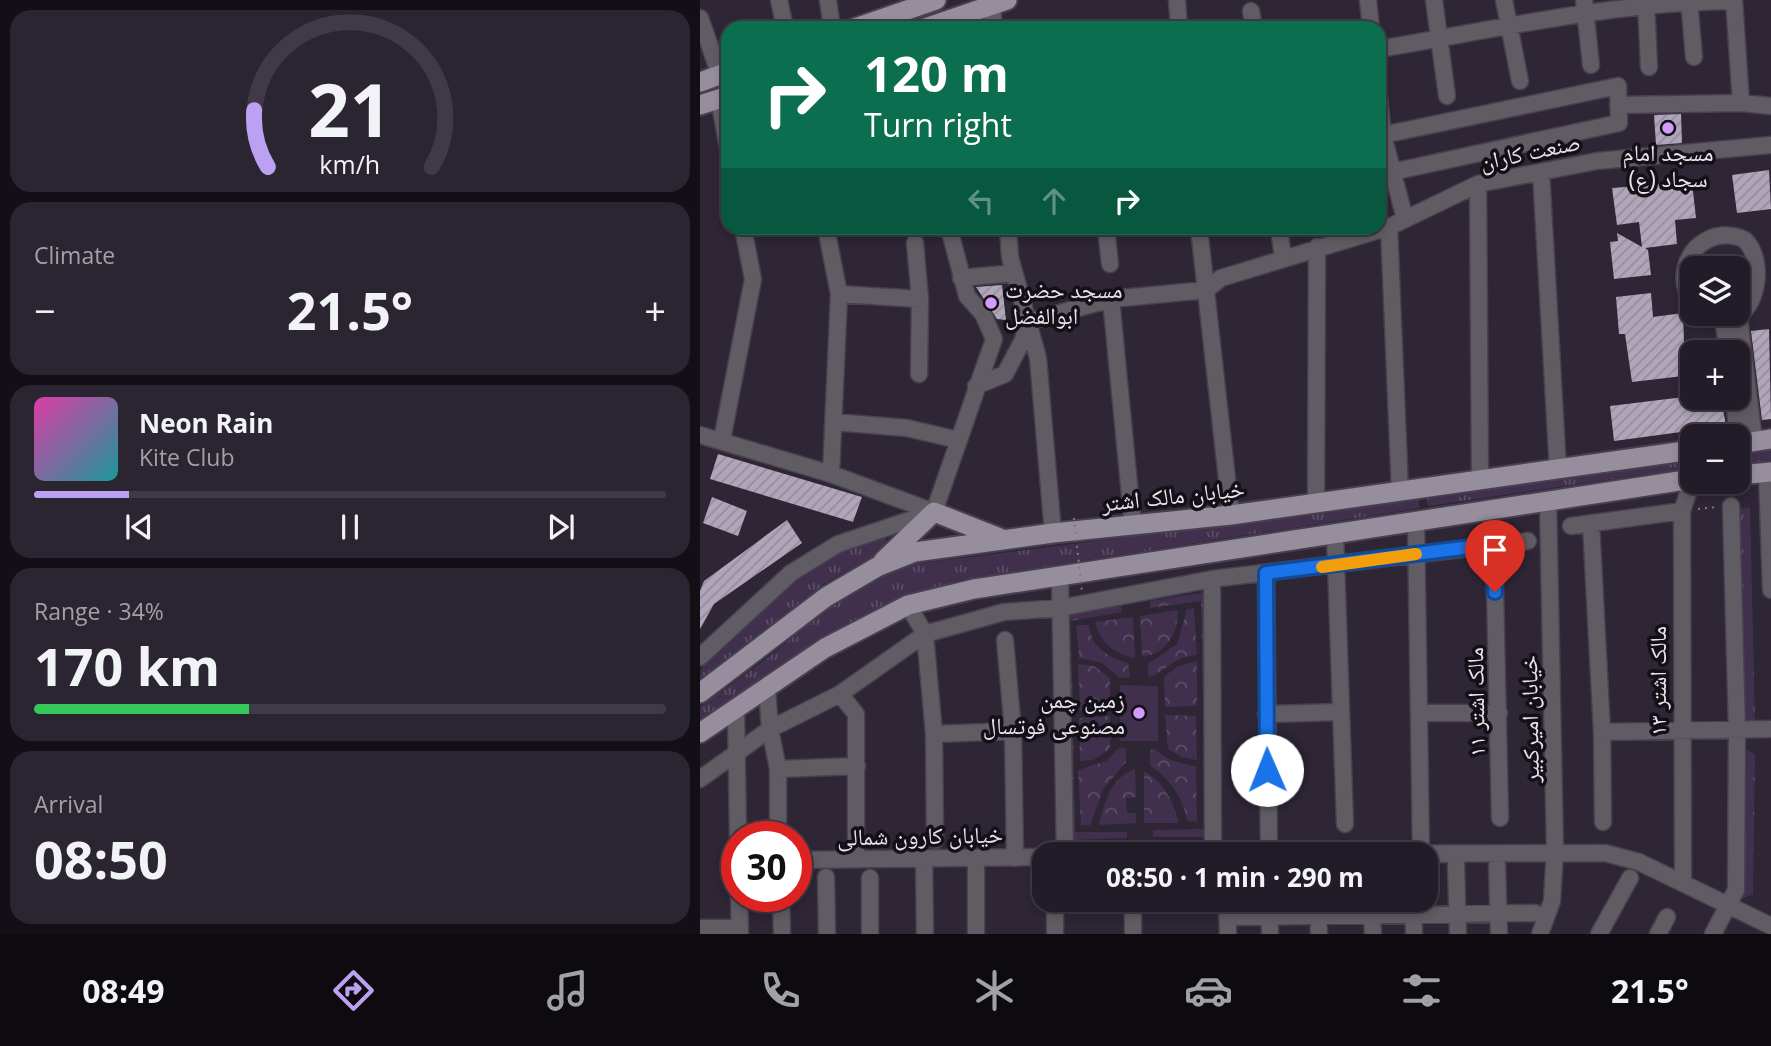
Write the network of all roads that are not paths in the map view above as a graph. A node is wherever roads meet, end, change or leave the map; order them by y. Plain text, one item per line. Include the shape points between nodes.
1 (779, 0) edge
2 (828, 0) edge
3 (936, 0) edge
4 (1177, 0) edge
5 (1368, 0) edge
6 (1434, 0) edge
7 (1504, 0) edge
8 (1689, 0) edge
9 (1734, 0) edge
10 (1000, 2) edge
11 (1647, 2) edge
12 (906, 5) edge
13 (1585, 6) edge
14 (1251, 11) dead end
15 (700, 18) edge
16 (784, 21) edge
17 (831, 21) edge
18 (871, 21) edge
19 (947, 21) edge
20 (996, 21) edge
21 (1178, 21) edge
22 (1253, 21) edge
23 (1370, 21) edge
24 (1507, 26) junction
25 (1438, 39) junction
26 (1386, 48) edge
27 (1694, 57) dead end
28 (1591, 65) dead end
29 (721, 67) edge
30 (1650, 67) dead end
31 (721, 75) edge
32 (1520, 80) dead end
33 (700, 82) edge
34 (1447, 96) dead end
35 (716, 100) edge
36 (1741, 103) junction
37 (1618, 105) junction
38 (1771, 106) edge
39 (721, 120) edge
40 (1386, 134) edge
41 (1771, 145) edge
42 (1386, 147) edge
43 (1392, 172) junction
44 (1541, 172) junction
45 (1478, 184) junction
46 (1405, 219) junction
47 (1386, 227) edge
48 (1389, 227) junction
49 (744, 235) edge
50 (827, 235) edge
51 (951, 235) edge
52 (1009, 235) edge
53 (1107, 235) edge
54 (1200, 235) edge
55 (1280, 235) edge
56 (1345, 235) edge
57 (915, 243) dead end
58 (1317, 247) junction
59 (1691, 256) edge
60 (1283, 258) junction
61 (1110, 264) dead end
62 (1014, 273) junction
63 (961, 278) junction
64 (1206, 290) junction
65 (839, 294) junction
66 (920, 299) junction
67 (1111, 299) junction
68 (1750, 308) edge
69 (1027, 322) junction
70 (1733, 326) edge
71 (919, 374) dead end
72 (976, 386) junction
73 (834, 422) junction
74 (700, 435) edge
75 (722, 440) junction
76 (958, 440) junction
77 (1765, 440) edge
78 (1680, 452) edge
79 (1558, 470) junction
80 (1769, 472) edge
81 (831, 474) junction
82 (1750, 474) edge
83 (1480, 480) junction
84 (1680, 482) edge
85 (1422, 488) junction
86 (1400, 492) junction
87 (1687, 494) edge
88 (1548, 501) junction
89 (1317, 503) junction
90 (1731, 506) road end
91 (1682, 511) junction
92 (934, 512) junction
93 (1231, 514) junction
94 (1421, 521) junction
95 (1591, 523) junction
96 (1133, 526) junction
97 (1571, 526) dead end
98 (1053, 533) junction
99 (1335, 534) junction
100 (1004, 540) junction
101 (1528, 541) dead end
102 (1494, 544) junction
103 (1417, 553) junction
104 (1336, 566) junction
105 (877, 567) junction
106 (1266, 573) junction
107 (1060, 577) junction
108 (1212, 579) junction
109 (1771, 590) edge
110 (908, 605) junction
111 (1060, 608) junction
112 (925, 635) junction
113 (1006, 640) dead end
114 (700, 657) edge
115 (766, 688) junction
116 (700, 692) edge
117 (840, 694) junction
118 (736, 709) junction
119 (1340, 712) junction
120 (1419, 713) junction
121 (1499, 713) junction
122 (1266, 714) junction
123 (769, 729) junction
124 (1771, 729) edge
125 (1737, 730) junction
126 (1013, 731) junction
127 (1680, 731) junction
128 (1602, 732) junction
129 (700, 733) edge
130 (934, 734) junction
131 (737, 754) junction
132 (857, 766) junction
133 (778, 769) junction
134 (700, 779) edge
135 (1500, 818) dead end
136 (738, 821) edge
137 (778, 821) edge
138 (1603, 822) dead end
139 (1345, 824) dead end
140 (935, 840) dead end
141 (1065, 842) edge
142 (1213, 842) edge
143 (1269, 842) edge
144 (1421, 842) edge
145 (1555, 851) junction
146 (1438, 853) edge
147 (1032, 857) edge
148 (976, 858) junction
149 (1015, 858) junction
150 (856, 859) junction
151 (924, 859) junction
152 (812, 860) edge
153 (1455, 864) dead end
154 (1497, 865) dead end
155 (826, 877) dead end
156 (870, 878) dead end
157 (1630, 878) dead end
158 (1683, 882) junction
159 (1728, 905) junction
160 (1438, 911) edge
161 (739, 912) edge
162 (781, 912) edge
163 (1055, 912) edge
164 (1133, 912) edge
165 (1227, 912) edge
166 (1270, 912) edge
167 (1294, 912) edge
168 (1319, 912) edge
169 (1371, 912) edge
170 (1413, 912) edge
171 (1535, 913) dead end
172 (1457, 914) junction
173 (1498, 914) junction
174 (1270, 916) junction
175 (1227, 917) junction
176 (1667, 917) dead end
177 (1770, 924) edge
178 (700, 928) edge
179 (740, 931) edge
180 (1544, 933) edge
181 (782, 934) edge
182 (827, 934) edge
183 (870, 934) edge
184 (925, 934) edge
185 (976, 934) edge
186 (1055, 934) edge
187 (1133, 934) edge
188 (1228, 934) edge
189 (1270, 934) edge
190 (1319, 934) edge
191 (1373, 934) edge
192 (1414, 934) edge
193 (1458, 934) edge
194 (1499, 934) edge
195 (1599, 934) edge
196 (1658, 934) edge
197 (1713, 934) edge

1 - 16 street
2 - 17 street
3 - 12 main road
4 - 21 street
5 - 23 street
6 - 25 street
7 - 24 street
8 - 9 street
8 - 11 street
8 - 27 street
9 - 36 street
10 - 19 main road
10 - 20 street
11 - 13 street
11 - 30 street
12 - 18 main road
13 - 24 street
13 - 28 street
14 - 22 street
15 - 29 street
24 - 25 street
24 - 32 street
25 - 26 street
25 - 34 street
31 - 33 main road
35 - 39 street
36 - 37 street
36 - 38 street
37 - 40 street via 1618,86
37 - 43 street via 1619,123
41 - 44 street, صنعت کاران via 1597,161
42 - 43 street
43 - 46 street
44 - 45 street, صنعت کاران
44 - 79 street
45 - 46 street, صنعت کاران
45 - 83 street
46 - 48 street, صنعت کاران
47 - 48 street, صنعت کاران
48 - 86 street
49 - 75 street via 753,279
50 - 65 street
51 - 63 street
52 - 62 street
53 - 61 street
54 - 64 street
55 - 60 street
56 - 58 street, صنعت کاران
57 - 66 street
58 - 60 street, صنعت کاران
58 - 89 street
59 - 68 street via 1714,236 1740,237 1760,253 1768,277 1760,302
60 - 64 street, صنعت کاران via 1222,278
62 - 63 street
62 - 69 street
63 - 72 street via 993,339
64 - 67 street, صنعت کاران
64 - 93 street
65 - 66 street
65 - 73 street
66 - 71 street
67 - 69 street, صنعت کاران
67 - 96 street
69 - 72 street via 1005,374
69 - 98 street via 1038,358
70 - 77 street via 1753,432
72 - 76 street
73 - 76 street via 907,428
73 - 81 street
74 - 75 street
75 - 81 street
76 - 92 street
78 - 79 main road, خیابان مالک اشتر
79 - 83 main road, خیابان مالک اشتر
80 - 82 main road
80 - 109 street
81 - 92 street
83 - 85 main road, خیابان مالک اشتر
84 - 88 main road
85 - 86 main road, خیابان مالک اشتر
85 - 94 main road
86 - 89 main road, خیابان مالک اشتر
87 - 91 street, مالک اشتر ۱۳
88 - 94 main road
88 - 145 street, خیابان امیرکبیر
89 - 93 main road, خیابان مالک اشتر
90 - 125 street
91 - 95 street
91 - 127 street, مالک اشتر ۱۳
92 - 100 main road
92 - 105 main road
92 - 114 street via 838,544 791,573
93 - 96 main road, خیابان مالک اشتر
94 - 99 main road
94 - 103 street
95 - 97 street
95 - 128 street
96 - 98 main road, خیابان مالک اشتر
98 - 100 main road, خیابان مالک اشتر
99 - 104 street
99 - 107 main road
100 - 105 main road, خیابان مالک اشتر via 915,552
101 - 102 street
102 - 103 street
102 - 121 street, مالک اشتر ۱۱
103 - 104 street
103 - 120 street
104 - 106 street
104 - 119 street
105 - 116 main road, خیابان مالک اشتر via 826,597
106 - 108 street
106 - 122 street
107 - 110 main road via 974,589
107 - 111 street
108 - 111 street
108 - 142 street
110 - 112 street
110 - 115 main road via 825,648
111 - 112 street via 1004,612
111 - 141 street
112 - 117 street
112 - 130 street
113 - 126 street
115 - 118 main road
115 - 123 street
117 - 123 street
117 - 132 street via 856,714
118 - 129 main road
118 - 131 street
119 - 122 street
119 - 139 street
120 - 121 street
120 - 144 street
121 - 135 street, مالک اشتر ۱۱
122 - 143 street
123 - 131 street
123 - 133 street
124 - 125 street
125 - 127 street
125 - 159 street via 1736,890
126 - 130 street
126 - 149 street
127 - 128 street
127 - 158 street, مالک اشتر ۱۳
128 - 138 street
130 - 140 street
131 - 134 street
131 - 136 street
132 - 133 street
132 - 150 street
133 - 137 street
145 - 146 street
145 - 158 street via 1623,856
145 - 180 street, خیابان امیرکبیر via 1552,901
147 - 149 street, خیابان کارون شمالی
148 - 149 street, خیابان کارون شمالی
148 - 151 street, خیابان کارون شمالی
148 - 185 street
150 - 151 street, خیابان کارون شمالی
150 - 152 street, خیابان کارون شمالی
151 - 184 street
153 - 172 street
154 - 173 street
155 - 182 street
156 - 183 street
157 - 195 street
158 - 159 street
159 - 177 street
159 - 197 street
160 - 172 street
161 - 179 street
162 - 181 street
163 - 186 street
164 - 187 street
165 - 175 street
166 - 174 street
167 - 174 street
168 - 190 street
169 - 191 street
170 - 192 street
171 - 173 street
172 - 173 street
172 - 193 street
173 - 194 street
174 - 175 street
174 - 189 street
175 - 188 street
176 - 196 street
178 - 179 street

